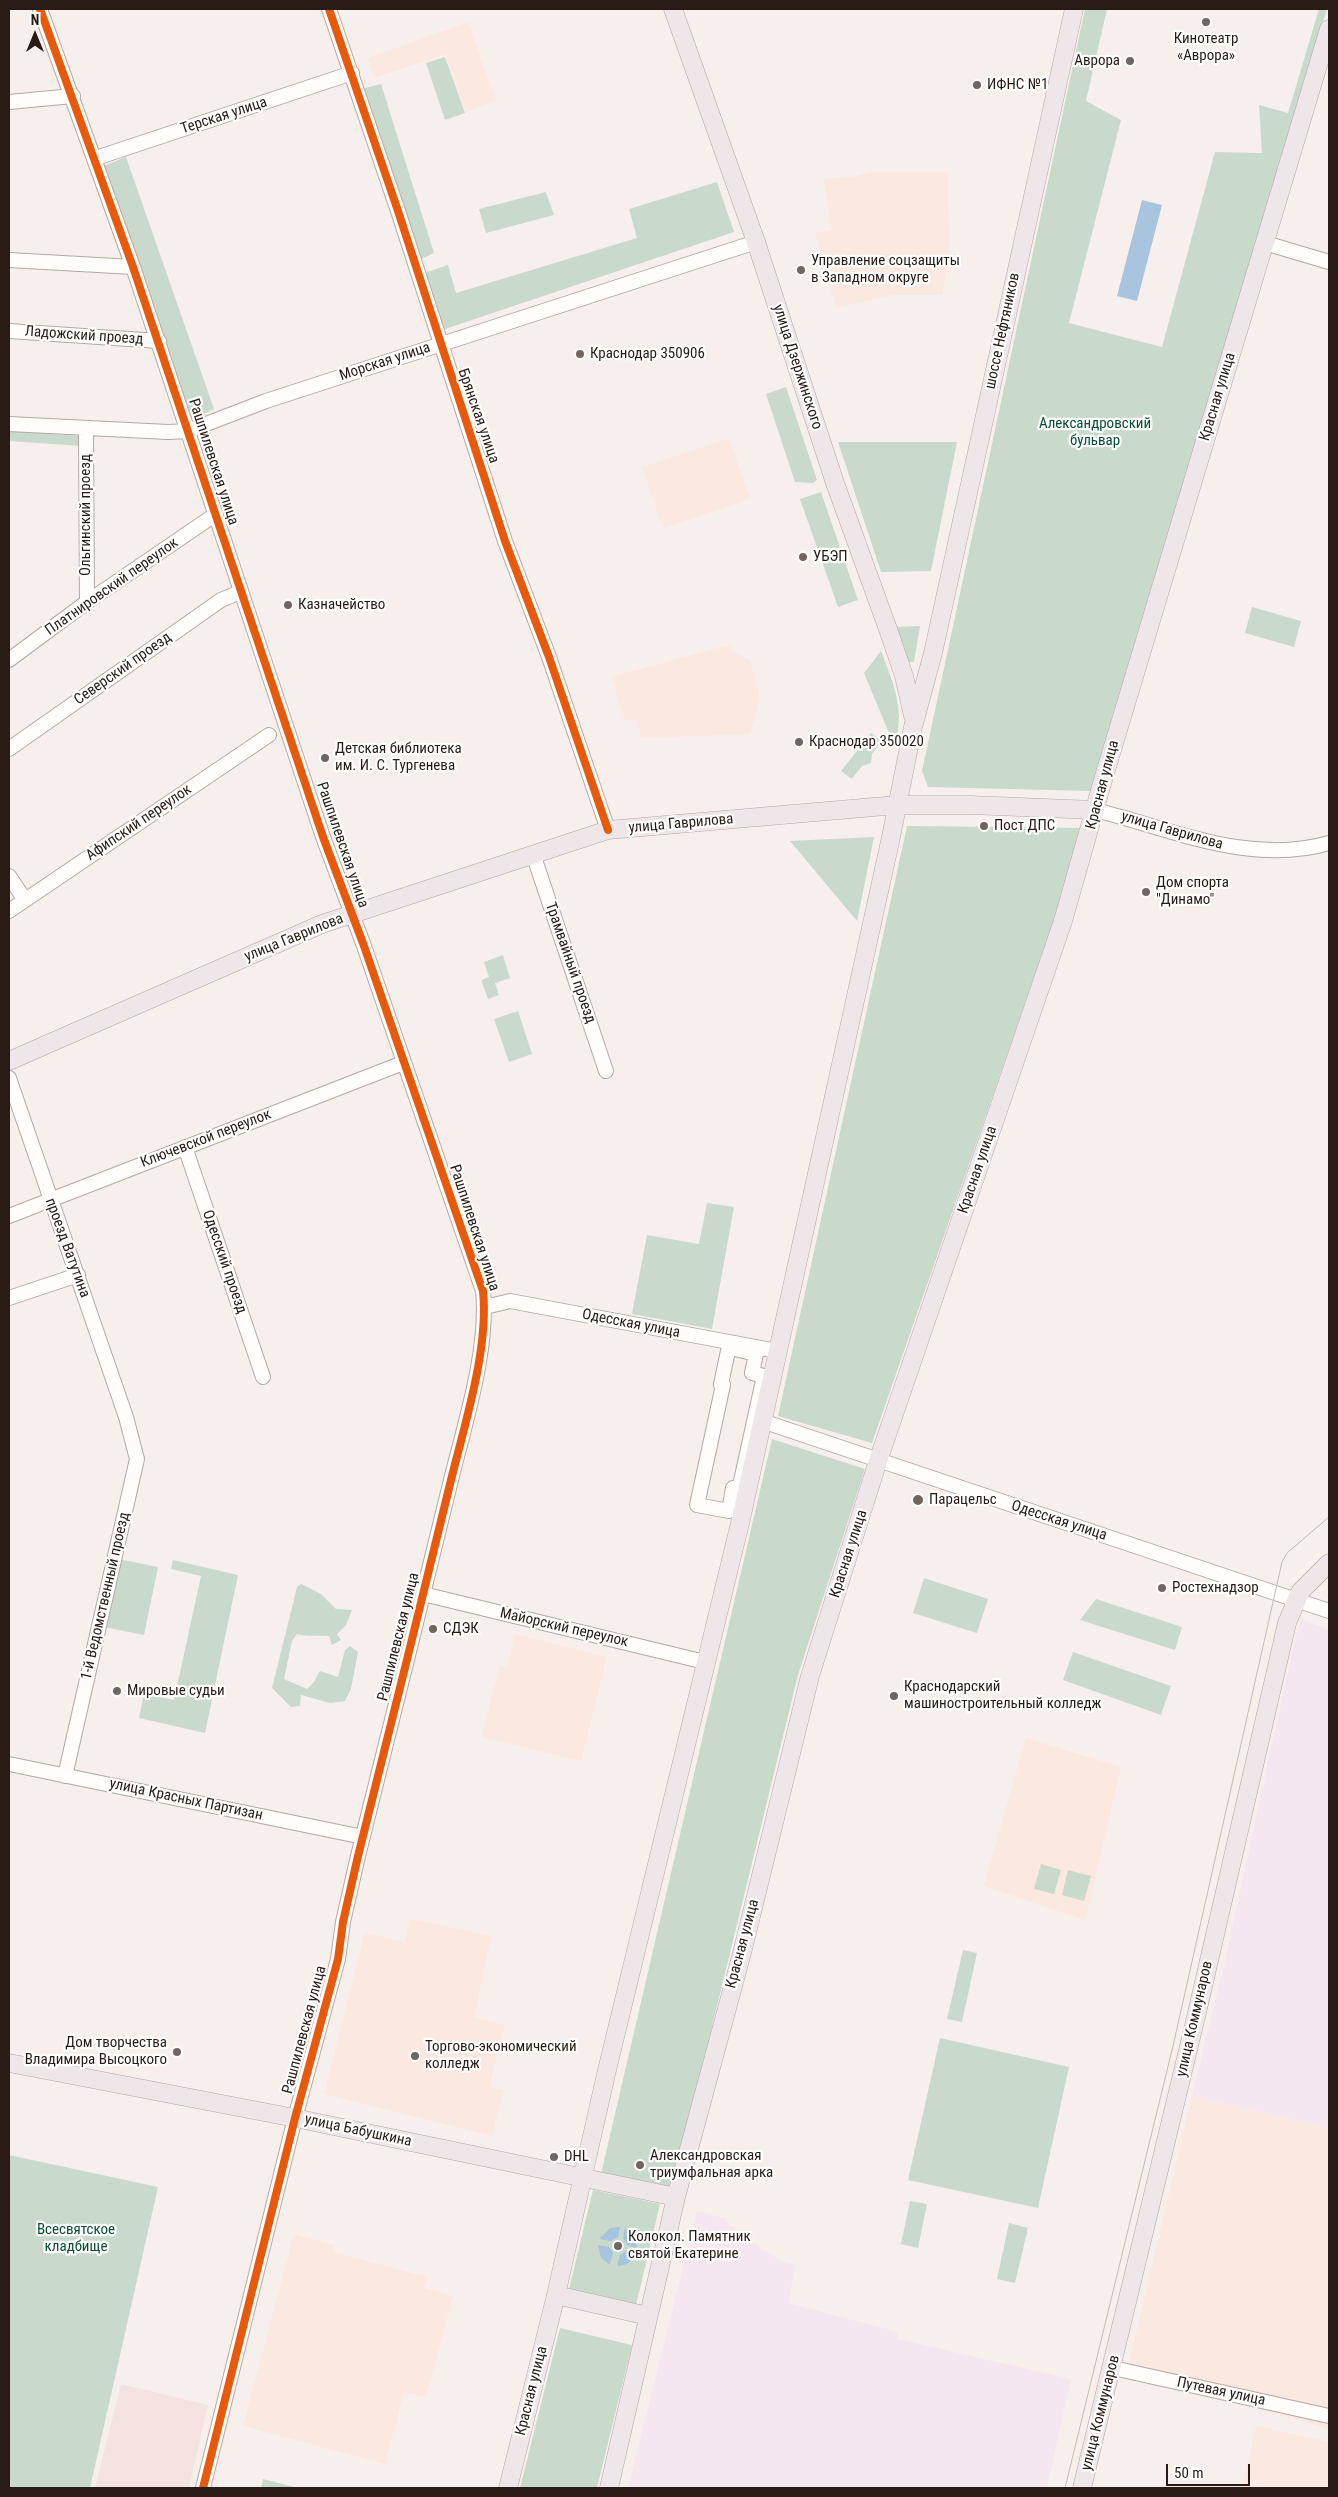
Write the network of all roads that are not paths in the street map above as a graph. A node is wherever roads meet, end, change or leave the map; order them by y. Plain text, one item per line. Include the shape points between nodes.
1 (40, 9) edge
2 (328, 9) edge
3 (672, 9) edge
4 (1074, 9) edge
5 (1329, 29) edge
6 (352, 74) junction
7 (73, 96) junction
8 (9, 102) edge
9 (96, 158) junction
10 (756, 242) junction
11 (1265, 243) junction
12 (9, 260) edge
13 (1329, 262) edge
14 (133, 267) junction
15 (9, 331) edge
16 (159, 341) junction
17 (441, 344) junction
18 (9, 424) edge
19 (86, 429) junction
20 (188, 431) junction
21 (216, 514) junction
22 (240, 592) junction
23 (87, 602) junction
24 (933, 653) joint
25 (9, 660) edge
26 (913, 727) junction
27 (269, 735) dead end
28 (9, 749) edge
29 (903, 778) junction
30 (897, 805) junction
31 (932, 805) junction
32 (1095, 810) junction
33 (608, 830) junction
34 (1329, 843) edge
35 (533, 854) junction
36 (9, 876) edge
37 (25, 900) junction
38 (9, 911) edge
39 (351, 914) junction
40 (9, 1061) edge
41 (403, 1063) junction
42 (606, 1071) dead end
43 (9, 1078) edge
44 (185, 1148) junction
45 (49, 1199) junction
46 (9, 1216) edge
47 (78, 1275) junction
48 (9, 1298) edge
49 (485, 1307) junction
50 (728, 1351) joint
51 (777, 1352) junction
52 (262, 1377) dead end
53 (126, 1417) joint
54 (762, 1421) junction
55 (878, 1461) junction
56 (1329, 1563) edge
57 (424, 1594) junction
58 (1296, 1600) junction
59 (1329, 1611) edge
60 (704, 1662) junction
61 (9, 1764) edge
62 (65, 1776) junction
63 (363, 1837) junction
64 (9, 2063) edge
65 (295, 2118) junction
66 (583, 2179) junction
67 (676, 2197) junction
68 (556, 2295) junction
69 (648, 2316) junction
70 (1113, 2368) junction
71 (1329, 2416) edge
72 (203, 2488) edge
73 (508, 2488) edge
74 (609, 2488) edge
75 (1082, 2488) edge

1 - 7 street, Рашпилевская улица
2 - 6 street, Брянская улица
3 - 10 main road, улица Дзержинского
4 - 24 main road, шоссе Нефтяников
5 - 11 main road, Красная улица
6 - 9 street, Терская улица
6 - 17 street, Брянская улица
7 - 8 street
7 - 9 street, Рашпилевская улица
9 - 14 street, Рашпилевская улица
10 - 17 street, Морская улица
10 - 26 main road, улица Дзержинского via 835,483 904,676
11 - 13 street
11 - 32 main road, Красная улица
12 - 14 street
14 - 16 street, Рашпилевская улица
15 - 16 street, Ладожский проезд
16 - 20 street, Рашпилевская улица
17 - 20 street, Морская улица via 266,401
17 - 33 street, Брянская улица via 505,541 549,657
18 - 19 street, Морская улица
19 - 20 street, Морская улица
19 - 23 street, Ольгинский проезд
20 - 21 street, Рашпилевская улица
21 - 22 street, Рашпилевская улица
21 - 23 street, Платнировский переулок
22 - 28 street, Северский проезд via 221,600
22 - 39 street, Рашпилевская улица
23 - 25 street, Платнировский переулок
24 - 26 main road, Красная улица
26 - 29 main road, Красная улица
27 - 37 street, Афипский переулок
29 - 30 main road, Красная улица
29 - 31 main road via 907,789
30 - 31 main road, улица Гаврилова
30 - 33 main road, улица Гаврилова
30 - 51 main road, Красная улица
31 - 32 main road, улица Гаврилова
32 - 34 street, улица Гаврилова via 1236,848 1278,851
32 - 55 main road, Красная улица via 1060,931
33 - 35 main road, улица Гаврилова
35 - 39 main road, улица Гаврилова
35 - 42 street, Трамвайный проезд
36 - 37 street
37 - 38 street, Афипский переулок
39 - 40 main road, улица Гаврилова
39 - 41 street, Рашпилевская улица
41 - 44 street, Ключевской переулок
41 - 49 street, Рашпилевская улица via 483,1291
43 - 45 street, проезд Ватутина
44 - 45 street, Ключевской переулок
44 - 52 street, Одесский проезд
45 - 46 street, Ключевской переулок
45 - 47 street, проезд Ватутина
47 - 48 street
47 - 53 street, проезд Ватутина
49 - 51 street, Одесская улица via 510,1301
49 - 57 street, Рашпилевская улица via 483,1342
50 - 50 street via 697,1505 728,1511 733,1488 739,1490 764,1376 752,1373 756,1354 731,1348
51 - 54 main road, Красная улица
53 - 62 street, 1-й Ведомственный проезд via 137,1459
54 - 55 street, Одесская улица
54 - 60 main road, Красная улица
55 - 58 street, Одесская улица
55 - 67 main road, Красная улица via 810,1676 742,1953
56 - 58 main road, улица Коммунаров via 1305,1586
57 - 60 street, Майорский переулок
57 - 63 street, Рашпилевская улица
58 - 59 street, Одесская улица
58 - 70 main road, улица Коммунаров via 1282,1644
60 - 66 main road, Красная улица
61 - 62 street, улица Красных Партизан
62 - 63 street, улица Красных Партизан
63 - 65 street, Рашпилевская улица via 343,1922 338,1959
64 - 65 main road, улица Бабушкина
65 - 66 main road, улица Бабушкина
65 - 72 street, Рашпилевская улица
66 - 67 main road, улица Бабушкина
66 - 68 main road, Красная улица
67 - 69 main road, Красная улица
68 - 69 main road
68 - 73 main road, Красная улица
69 - 74 main road, Красная улица
70 - 71 street, Путевая улица
70 - 75 main road, улица Коммунаров

